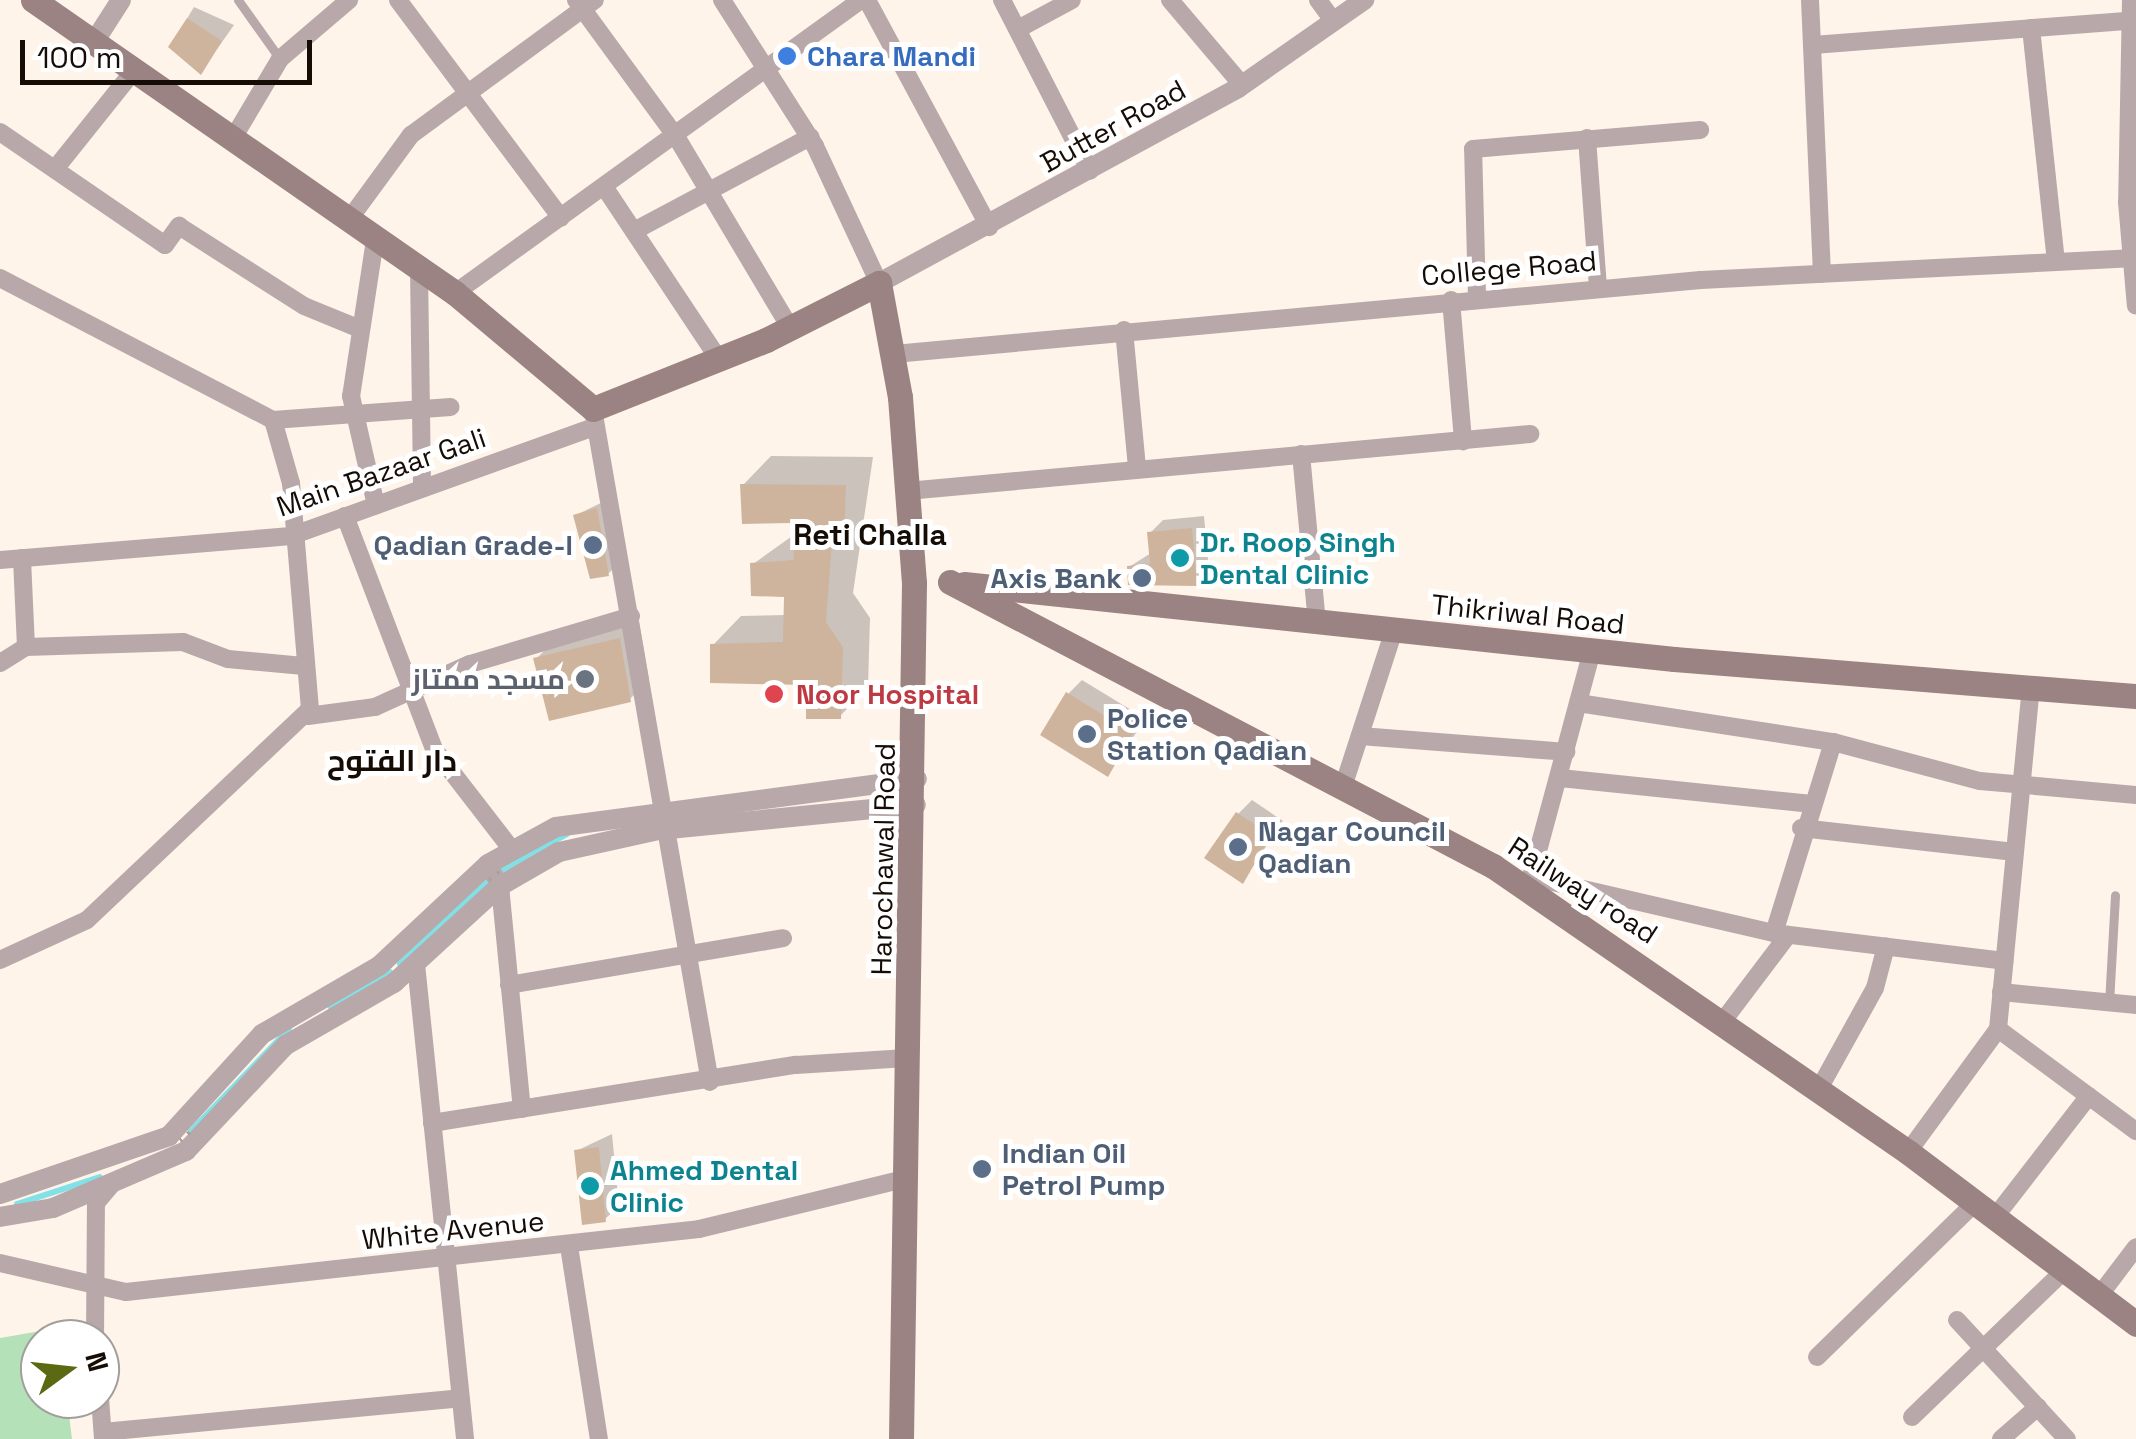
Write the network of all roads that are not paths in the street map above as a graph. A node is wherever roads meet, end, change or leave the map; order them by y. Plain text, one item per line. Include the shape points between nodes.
1 (33, 0) edge
2 (121, 0) edge
3 (238, 0) edge
4 (349, 0) edge
5 (398, 0) edge
6 (722, 0) edge
7 (864, 0) edge
8 (1002, 0) edge
9 (1072, 0) edge
10 (1170, 0) edge
11 (1318, 0) edge
12 (1364, 0) edge
13 (1810, 0) edge
14 (2131, 0) edge
15 (584, 3) edge
16 (2134, 20) edge
17 (1333, 21) junction
18 (2032, 28) junction
19 (1018, 29) junction
20 (96, 39) junction
21 (1813, 45) junction
22 (280, 59) junction
23 (770, 68) junction
24 (136, 69) junction
25 (1242, 85) junction
26 (468, 92) junction
27 (1700, 130) dead end
28 (0, 132) edge
29 (677, 138) junction
30 (810, 138) junction
31 (1587, 138) junction
32 (232, 140) junction
33 (55, 170) junction
34 (1090, 171) junction
35 (605, 188) junction
36 (707, 189) junction
37 (562, 218) junction
38 (348, 221) junction
39 (989, 228) junction
40 (634, 231) junction
41 (375, 240) junction
42 (2130, 258) junction
43 (2056, 262) junction
44 (419, 269) junction
45 (1822, 274) junction
46 (0, 278) edge
47 (879, 283) junction
48 (1598, 288) junction
49 (455, 292) junction
50 (1477, 298) junction
51 (1452, 300) junction
52 (2136, 306) edge
53 (360, 328) junction
54 (791, 329) junction
55 (1124, 330) junction
56 (894, 354) junction
57 (720, 360) junction
58 (451, 407) dead end
59 (419, 412) junction
60 (356, 418) junction
61 (594, 418) junction
62 (274, 420) junction
63 (1530, 434) dead end
64 (1463, 441) junction
65 (1301, 454) junction
66 (1137, 467) junction
67 (422, 488) junction
68 (907, 490) junction
69 (376, 505) junction
70 (345, 516) junction
71 (291, 536) junction
72 (22, 558) junction
73 (0, 560) edge
74 (950, 582) junction
75 (914, 583) junction
76 (631, 616) junction
77 (1318, 622) junction
78 (1394, 630) junction
79 (26, 646) junction
80 (1592, 651) junction
81 (0, 663) edge
82 (304, 666) junction
83 (2031, 686) junction
84 (408, 694) junction
85 (2136, 696) edge
86 (1578, 703) junction
87 (308, 716) junction
88 (1360, 736) junction
89 (1833, 742) junction
90 (1566, 752) junction
91 (1560, 778) junction
92 (1344, 784) junction
93 (2021, 787) junction
94 (916, 792) junction
95 (2136, 795) edge
96 (1810, 804) junction
97 (670, 818) junction
98 (1800, 828) junction
99 (512, 850) junction
100 (2015, 852) junction
101 (494, 875) junction
102 (1530, 883) junction
103 (2115, 895) dead end
104 (1781, 934) junction
105 (783, 938) dead end
106 (1886, 946) junction
107 (690, 953) junction
108 (0, 960) edge
109 (386, 960) junction
110 (2004, 961) junction
111 (409, 970) junction
112 (509, 984) junction
113 (2001, 992) junction
114 (2109, 1002) junction
115 (2136, 1005) edge
116 (1723, 1021) junction
117 (1998, 1029) junction
118 (908, 1058) junction
119 (710, 1082) junction
120 (1819, 1089) junction
121 (2089, 1096) junction
122 (522, 1109) junction
123 (432, 1123) junction
124 (2136, 1131) edge
125 (186, 1136) junction
126 (1908, 1152) junction
127 (909, 1178) junction
128 (112, 1184) junction
129 (0, 1194) edge
130 (1985, 1210) junction
131 (0, 1218) edge
132 (570, 1246) junction
133 (2136, 1247) edge
134 (443, 1259) junction
135 (0, 1263) edge
136 (2065, 1270) junction
137 (91, 1290) junction
138 (2100, 1296) junction
139 (93, 1319) edge
140 (1958, 1320) dead end
141 (2136, 1324) edge
142 (1984, 1349) junction
143 (1817, 1357) dead end
144 (460, 1398) junction
145 (2038, 1407) junction
146 (1912, 1417) dead end
147 (103, 1435) edge
148 (465, 1439) edge
149 (599, 1439) edge
150 (901, 1439) edge
151 (2001, 1439) edge
152 (2068, 1439) edge

1 - 20 main road
2 - 20 street
3 - 22 lane
4 - 22 street
5 - 26 street
6 - 23 street
7 - 23 street
7 - 39 street
8 - 19 street
9 - 19 street
10 - 25 street
11 - 17 street
12 - 17 street, Butter Road
13 - 21 street
14 - 16 street
15 - 26 street
15 - 29 street
16 - 18 street
16 - 42 street
17 - 25 street, Butter Road
18 - 21 street
18 - 43 street
19 - 34 street
20 - 24 main road
21 - 45 street
22 - 32 street
23 - 29 street
23 - 30 street
24 - 32 main road
24 - 33 street
25 - 34 street, Butter Road
26 - 37 street
26 - 38 street via 412,135
27 - 31 street
28 - 33 street
29 - 35 street
29 - 36 street
30 - 36 street
30 - 47 street
31 - 48 street
31 - 50 street via 1468,153
32 - 38 main road
33 - 53 street via 165,245 180,226 304,306
34 - 39 street, Butter Road
35 - 37 street
35 - 40 street
36 - 40 street
36 - 54 street
37 - 49 street
38 - 41 main road
39 - 47 street, Butter Road
40 - 57 street
41 - 44 main road
41 - 53 street
42 - 43 street, College Road
42 - 52 street
43 - 45 street, College Road
44 - 49 main road
44 - 59 street
45 - 48 street, College Road
46 - 62 street
47 - 54 main road
47 - 56 main road, Harochawal Road
48 - 50 street, College Road
49 - 61 main road
50 - 51 street, College Road
51 - 55 street, College Road
51 - 64 street
53 - 60 street via 351,362
54 - 57 main road
55 - 56 street, College Road
55 - 66 street
56 - 68 main road, Harochawal Road
57 - 61 main road
58 - 59 street
59 - 60 street
59 - 67 street
60 - 62 street
60 - 69 street
61 - 67 street, Main Bazaar Gali
61 - 76 street
62 - 71 street via 291,482
63 - 64 street
64 - 65 street
65 - 66 street
65 - 77 street
66 - 68 street
67 - 69 street, Main Bazaar Gali
68 - 75 main road, Harochawal Road
69 - 70 street, Main Bazaar Gali
70 - 71 street, Main Bazaar Gali
70 - 84 street
71 - 72 street, Main Bazaar Gali
71 - 82 street
72 - 73 street, Main Bazaar Gali
72 - 79 street
74 - 75 main road, Thikriwal Road
74 - 77 main road, Thikriwal Road
74 - 92 main road, Railway road
75 - 94 main road, Harochawal Road
76 - 84 street via 470,664
76 - 97 street
77 - 78 main road, Thikriwal Road
78 - 80 main road, Thikriwal Road
78 - 88 street
79 - 81 street
79 - 82 street via 183,642 228,658
80 - 83 main road, Thikriwal Road
80 - 86 street
82 - 87 street
83 - 85 main road, Thikriwal Road
83 - 93 street
84 - 87 street
84 - 99 street via 459,790 474,795
86 - 89 street
86 - 90 street
87 - 108 street via 86,920
88 - 90 street
88 - 92 street
89 - 93 street
89 - 96 street
90 - 91 street
91 - 96 street
91 - 102 street
92 - 102 main road, Railway road
93 - 95 street
93 - 100 street
94 - 97 street
94 - 118 main road, Harochawal Road
96 - 98 street
97 - 99 street via 566,824
97 - 101 street
97 - 107 street
98 - 100 street
98 - 104 street
99 - 101 street
100 - 110 street
101 - 109 street
101 - 111 street
101 - 112 street
102 - 104 street
102 - 116 main road, Railway road
103 - 114 lane
104 - 106 street
104 - 116 street
105 - 107 street
106 - 110 street
106 - 120 street via 1875,988
107 - 112 street
107 - 119 street
109 - 111 street
109 - 125 street via 262,1034
110 - 113 street
111 - 123 street
111 - 125 street via 286,1045
112 - 122 street
113 - 114 street
113 - 117 street
114 - 115 street
116 - 120 main road, Railway road
117 - 121 street
117 - 126 street
118 - 119 street
118 - 127 main road, Harochawal Road
119 - 122 street
120 - 126 main road, Railway road
121 - 124 street
121 - 130 street
122 - 123 street
123 - 134 street
125 - 128 street
125 - 129 street
126 - 130 main road, Railway road
127 - 132 street, White Avenue via 699,1229
127 - 150 main road, Harochawal Road
128 - 131 street
128 - 137 street via 96,1203
130 - 136 main road, Railway road
130 - 143 street
132 - 134 street, White Avenue
132 - 149 street
133 - 138 street
134 - 137 street, White Avenue
134 - 144 street
135 - 137 street, White Avenue
136 - 138 main road, Railway road
136 - 142 street
137 - 139 street
138 - 141 main road, Railway road
140 - 142 street
142 - 145 street
142 - 146 street
144 - 147 street
144 - 148 street
145 - 151 street
145 - 152 street

